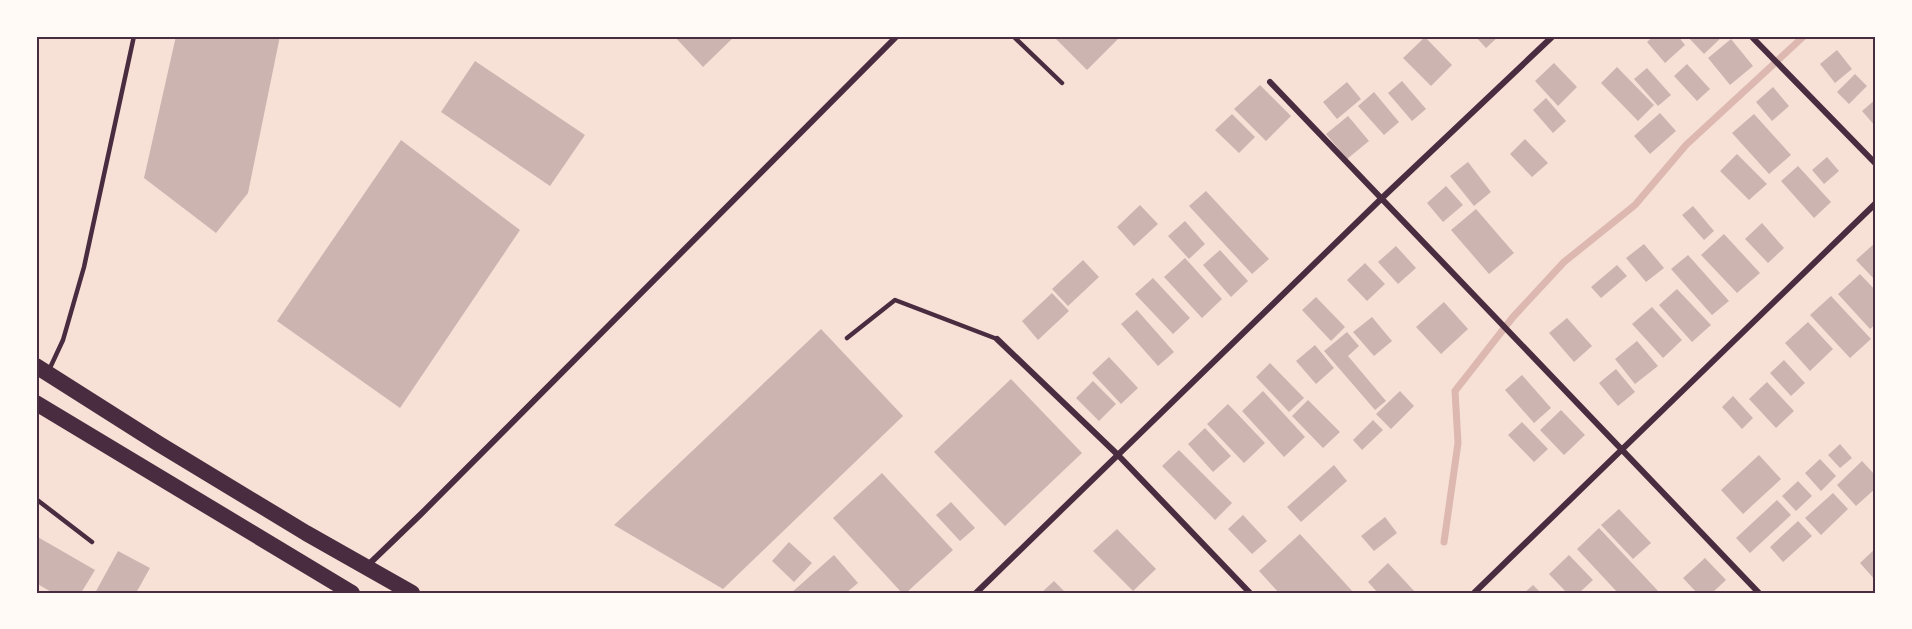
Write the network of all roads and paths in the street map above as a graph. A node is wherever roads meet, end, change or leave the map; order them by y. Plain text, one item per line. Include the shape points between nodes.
1 (134, 36) edge
2 (897, 36) edge
3 (1013, 36) edge
4 (1553, 36) edge
5 (1751, 36) edge
6 (1270, 82) dead end
7 (1062, 83) dead end
8 (1876, 164) edge
9 (1382, 198) junction
10 (1876, 203) edge
11 (847, 338) dead end
12 (997, 339) joint
13 (42, 370) edge
14 (36, 403) edge
15 (1622, 450) junction
16 (1118, 455) junction
17 (36, 499) edge
18 (92, 542) dead end
19 (366, 567) junction
20 (352, 593) edge
21 (412, 593) edge
22 (975, 593) edge
23 (1250, 593) edge
24 (1474, 593) edge
25 (1759, 593) edge

1 - 13 lane via 84,267 63,340
2 - 19 street
3 - 7 lane
4 - 9 street
5 - 8 street
6 - 9 street
9 - 15 street
9 - 16 street
10 - 15 street
11 - 12 lane via 895,300
12 - 16 street
13 - 19 highway
14 - 20 highway
15 - 24 street
15 - 25 street
16 - 22 street
16 - 23 street
17 - 18 lane
19 - 21 highway

